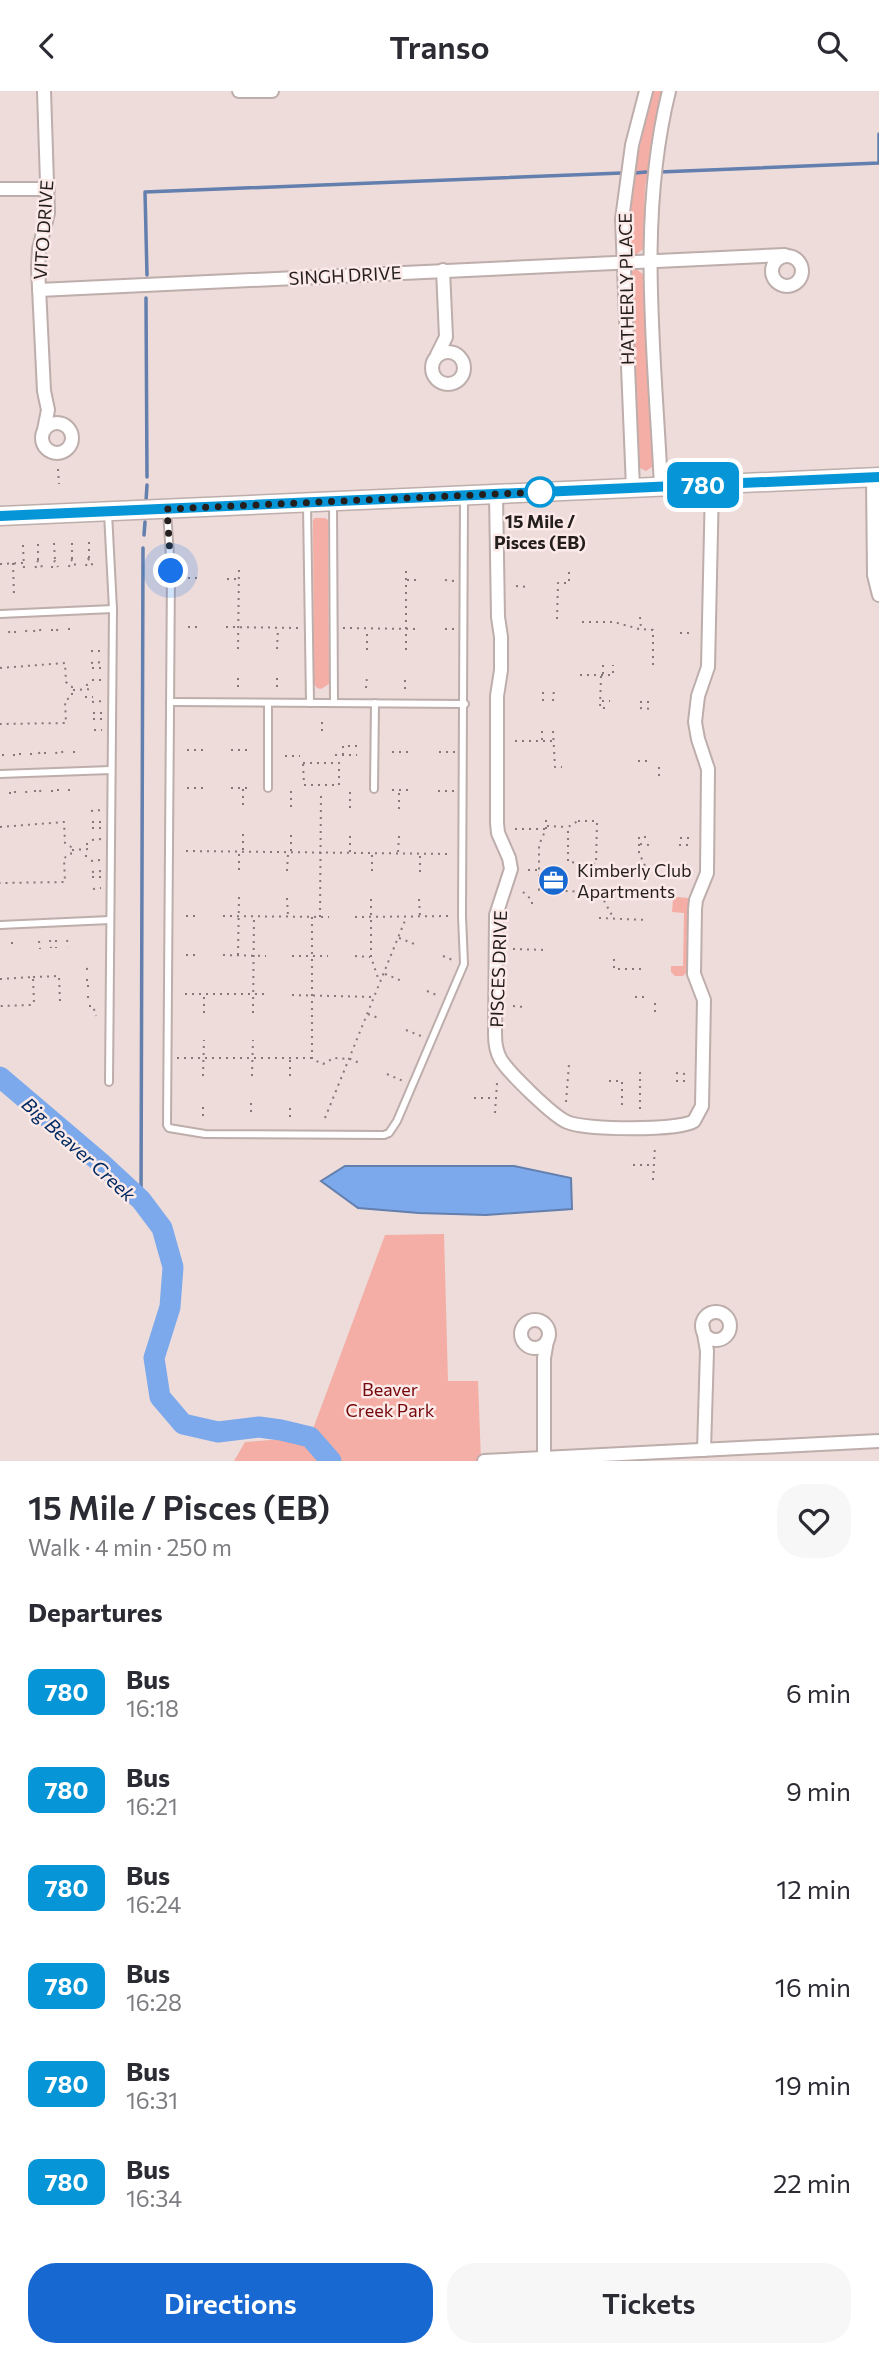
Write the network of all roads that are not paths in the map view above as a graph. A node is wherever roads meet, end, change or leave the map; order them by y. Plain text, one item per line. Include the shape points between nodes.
1 (44, 91) edge
2 (239, 91) edge
3 (272, 91) edge
4 (646, 91) edge
5 (669, 91) edge
6 (0, 189) edge
7 (48, 189) junction
8 (785, 255) junction
9 (750, 257) junction
10 (650, 260) junction
11 (622, 262) junction
12 (443, 270) junction
13 (772, 274) junction
14 (39, 290) junction
15 (446, 337) junction
16 (457, 355) junction
17 (437, 356) junction
18 (48, 410) junction
19 (62, 424) junction
20 (44, 430) junction
21 (876, 478) edge
22 (712, 485) junction
23 (661, 487) junction
24 (633, 488) junction
25 (496, 494) junction
26 (464, 496) junction
27 (333, 501) junction
28 (307, 503) junction
29 (167, 509) junction
30 (108, 511) junction
31 (0, 516) edge
32 (879, 595) edge
33 (113, 609) junction
34 (0, 614) edge
35 (170, 702) junction
36 (268, 703) junction
37 (310, 703) junction
38 (334, 703) junction
39 (375, 703) junction
40 (465, 704) junction
41 (111, 770) junction
42 (0, 774) edge
43 (268, 788) dead end
44 (374, 789) dead end
45 (110, 920) junction
46 (0, 925) edge
47 (109, 1082) dead end
48 (703, 1328) junction
49 (720, 1339) junction
50 (547, 1341) junction
51 (531, 1348) junction
52 (707, 1351) junction
53 (544, 1358) junction
54 (879, 1441) edge
55 (704, 1450) junction
56 (544, 1457) junction
57 (625, 1457) edge
58 (484, 1461) edge

1 - 7 street, VITO DRIVE
2 - 3 street
4 - 11 street, HATHERLY PLACE via 624,195
5 - 10 street, HATHERLY PLACE via 654,166
6 - 7 street
7 - 14 street, VITO DRIVE via 39,250
8 - 9 street, SINGH DRIVE
8 - 13 street via 776,259
8 - 13 street via 799,261 803,270 800,280 786,286
9 - 10 street, SINGH DRIVE
9 - 13 street via 765,264
10 - 11 street, SINGH DRIVE
10 - 23 street, HATHERLY PLACE
11 - 12 street, SINGH DRIVE
11 - 24 street, HATHERLY PLACE
12 - 14 street, SINGH DRIVE
12 - 15 street
14 - 18 street, VITO DRIVE
15 - 16 street
15 - 17 street
16 - 17 street via 446,352
16 - 17 street via 464,369 460,380 450,385 439,383 432,375
18 - 19 street
18 - 20 street, VITO DRIVE
19 - 20 street via 52,423
19 - 20 street via 72,439 69,448 60,453 43,445
21 - 22 main road
21 - 32 street via 874,575
22 - 23 main road
22 - 25 street, PISCES DRIVE via 708,667 695,722 708,769 707,873 695,909 694,974 704,1000 702,1106 694,1121 676,1127 571,1124 555,1115 497,1051 496,915 511,869 496,823 501,675
23 - 24 main road
24 - 25 main road
25 - 26 main road
26 - 27 main road
26 - 40 lane
27 - 28 main road
27 - 38 lane
28 - 29 main road
28 - 37 lane
29 - 30 main road
29 - 35 lane
30 - 31 main road
30 - 33 lane
33 - 34 lane
33 - 41 lane
35 - 36 lane
35 - 40 lane via 166,1122 169,1128 205,1134 384,1135 395,1126 465,961
36 - 37 lane
36 - 43 lane
37 - 38 lane
38 - 39 lane
39 - 40 lane
39 - 44 lane
41 - 42 lane
41 - 45 lane
45 - 46 lane
45 - 47 lane
48 - 49 street via 707,1336
48 - 49 street via 711,1313 724,1314 729,1330
48 - 52 street
49 - 52 street
50 - 51 street
50 - 51 street via 544,1325 527,1323 521,1335
50 - 53 street
51 - 53 street
52 - 55 street
53 - 56 street
54 - 55 street
55 - 57 street
56 - 57 street
56 - 58 street

